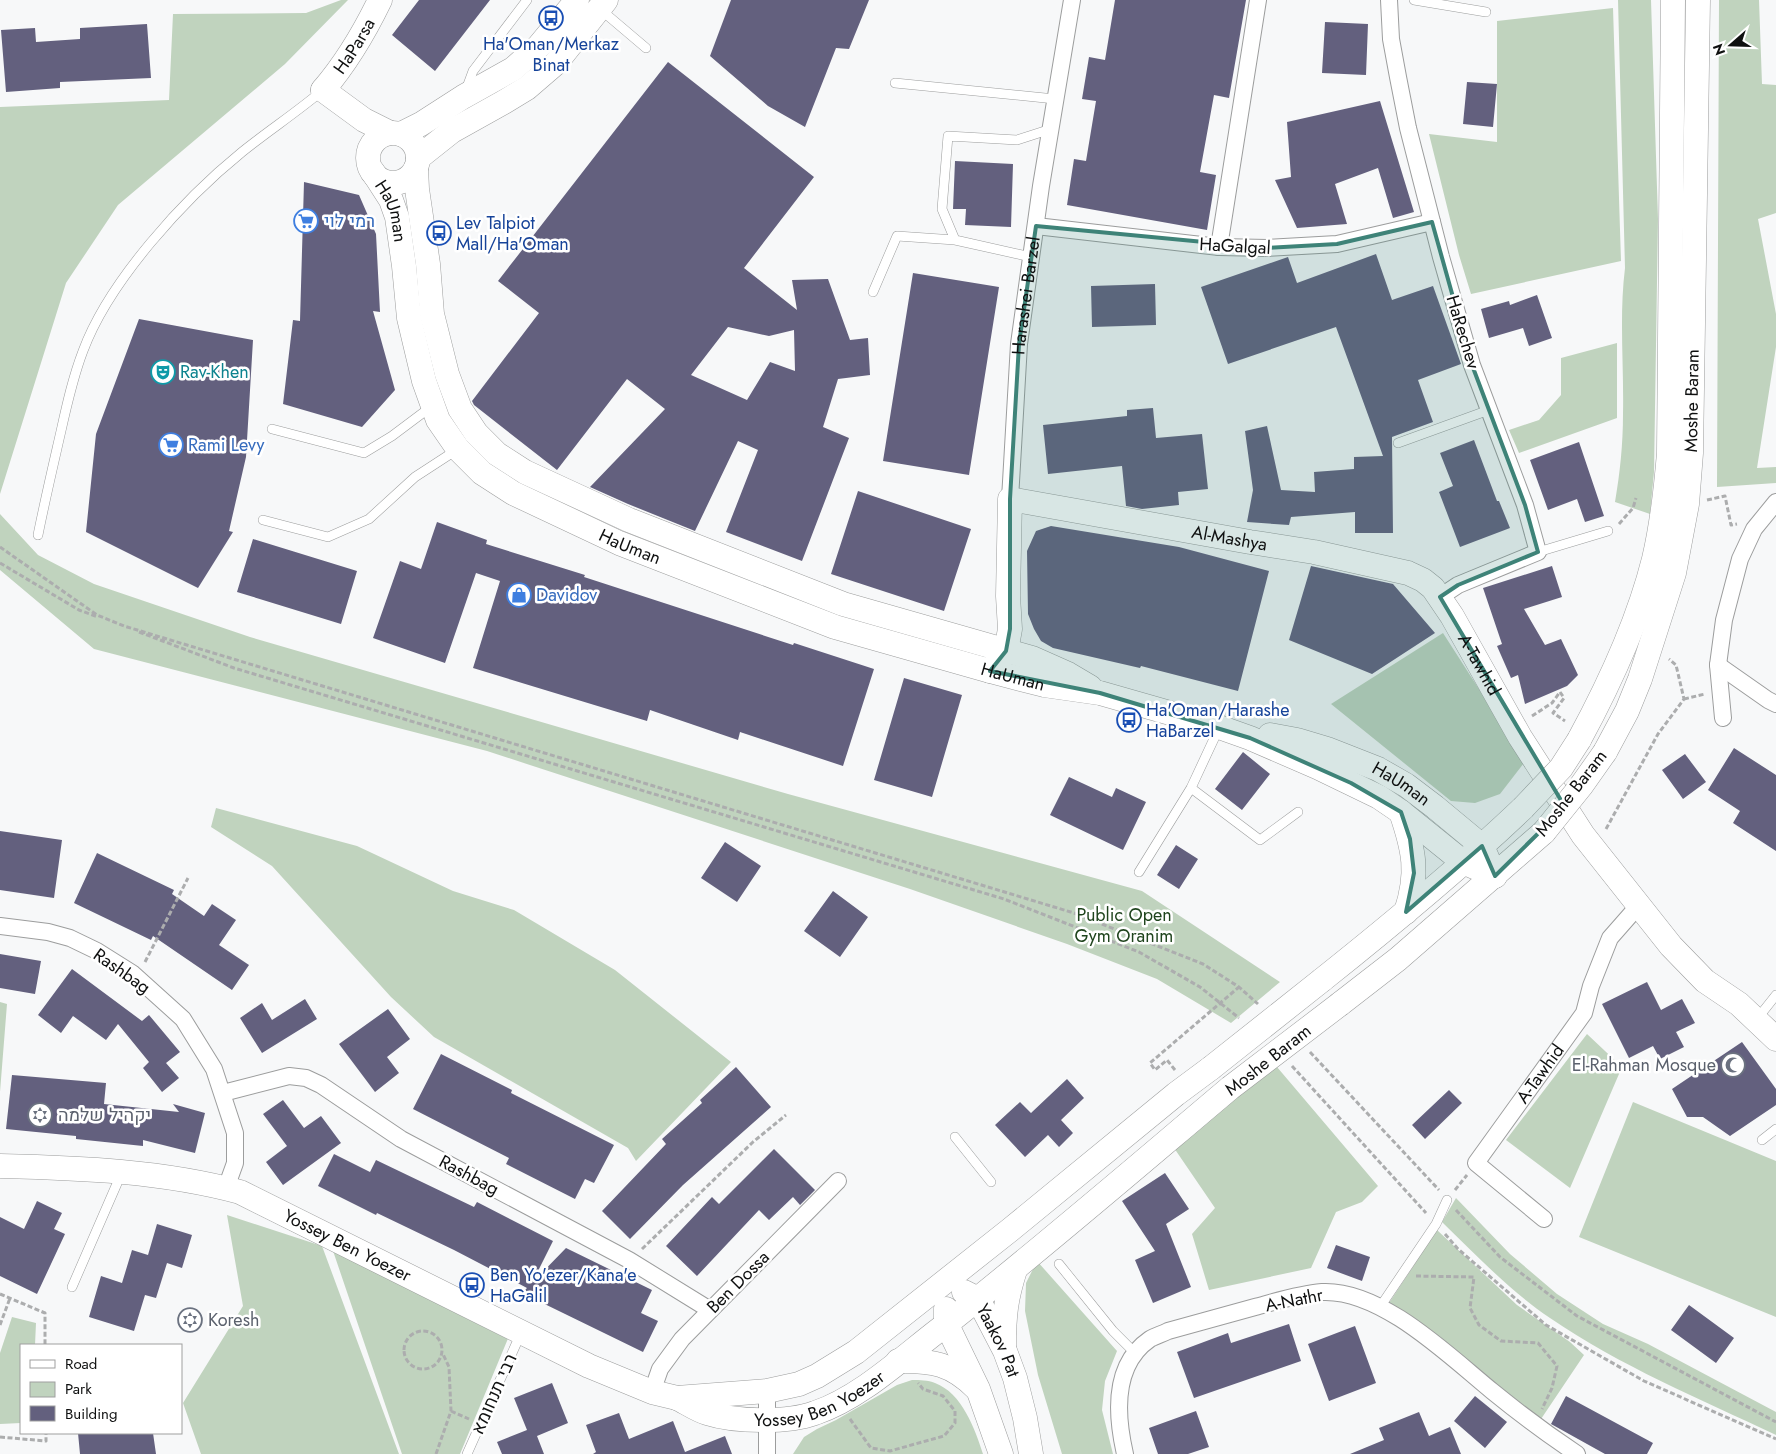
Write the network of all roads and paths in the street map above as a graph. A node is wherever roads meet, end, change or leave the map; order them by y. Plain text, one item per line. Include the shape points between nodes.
1 (380, 0) edge
2 (527, 0) edge
3 (577, 0) edge
4 (1072, 0) edge
5 (1258, 0) edge
6 (1389, 0) edge
7 (1414, 0) edge
8 (1673, 0) edge
9 (1698, 0) edge
10 (603, 5) edge
11 (1486, 12) dead end
12 (646, 48) dead end
13 (895, 83) dead end
14 (323, 90) junction
15 (463, 97) junction
16 (1055, 99) junction
17 (1050, 129) junction
18 (395, 134) junction
19 (370, 163) junction
20 (417, 163) junction
21 (1432, 222) junction
22 (1036, 226) junction
23 (955, 240) junction
24 (1219, 246) junction
25 (1031, 257) junction
26 (873, 292) dead end
27 (433, 406) junction
28 (1489, 410) junction
29 (272, 429) dead end
30 (1398, 443) dead end
31 (458, 448) junction
32 (1725, 496) dead end
33 (1636, 498) dead end
34 (1010, 499) junction
35 (1776, 502) edge
36 (263, 520) dead end
37 (1731, 525) dead end
38 (1608, 531) joint
39 (38, 534) dead end
40 (0, 547) edge
41 (1538, 552) junction
42 (0, 563) edge
43 (1440, 597) junction
44 (1652, 644) junction
45 (996, 648) junction
46 (1718, 665) junction
47 (990, 671) junction
48 (1100, 693) junction
49 (1776, 704) edge
50 (1541, 710) dead end
51 (1723, 718) dead end
52 (1219, 727) junction
53 (1573, 731) junction
54 (1191, 788) junction
55 (1298, 812) dead end
56 (1401, 812) junction
57 (1482, 846) junction
58 (1594, 849) junction
59 (1463, 862) junction
60 (1139, 872) dead end
61 (1494, 876) junction
62 (188, 878) dead end
63 (1639, 906) junction
64 (1406, 912) junction
65 (0, 926) edge
66 (152, 949) dead end
67 (1239, 987) junction
68 (1776, 995) edge
69 (1220, 1003) junction
70 (1260, 1006) dead end
71 (1757, 1020) junction
72 (1242, 1021) dead end
73 (1776, 1039) edge
74 (1308, 1049) dead end
75 (1167, 1060) dead end
76 (1292, 1065) dead end
77 (223, 1093) junction
78 (786, 1115) dead end
79 (1776, 1129) edge
80 (955, 1137) dead end
81 (1762, 1140) dead end
82 (1476, 1163) junction
83 (0, 1166) edge
84 (122, 1172) junction
85 (838, 1181) dead end
86 (992, 1182) dead end
87 (226, 1188) junction
88 (1447, 1200) junction
89 (1544, 1219) dead end
90 (1436, 1224) junction
91 (656, 1236) dead end
92 (1059, 1264) dead end
93 (1015, 1270) junction
94 (1401, 1276) junction
95 (944, 1282) junction
96 (72, 1287) dead end
97 (0, 1294) edge
98 (10, 1298) junction
99 (978, 1299) junction
100 (1380, 1307) junction
101 (710, 1310) junction
102 (946, 1323) junction
103 (0, 1325) edge
104 (521, 1333) junction
105 (45, 1344) edge
106 (1005, 1351) junction
107 (442, 1352) junction
108 (1135, 1353) junction
109 (906, 1370) junction
110 (978, 1389) junction
111 (767, 1391) junction
112 (652, 1392) junction
113 (677, 1398) junction
114 (840, 1403) junction
115 (768, 1420) junction
116 (1776, 1422) edge
117 (1535, 1425) junction
118 (46, 1434) edge
119 (0, 1437) edge
120 (1776, 1439) edge
121 (436, 1454) edge
122 (467, 1454) edge
123 (767, 1454) edge
124 (1001, 1454) edge
125 (1031, 1454) edge
126 (1125, 1454) edge
127 (1577, 1454) edge

1 - 14 street, HaParsa via 350,56
2 - 15 lane via 472,71
3 - 15 street via 539,46 513,69
4 - 16 street, Harashei Barzel
5 - 24 street
6 - 21 street, HaRechev via 1391,38 1408,128
7 - 11 lane
8 - 53 street, Moshe Baram via 1669,453 1666,486 1646,588 1616,668 1605,693
9 - 44 street, Moshe Baram via 1690,473 1674,573
10 - 12 lane
10 - 20 street via 556,63 527,88 452,131
13 - 16 lane
14 - 18 street, HaParsa via 364,120
14 - 19 street, HaParsa via 348,120
14 - 39 lane via 212,179 175,216 118,286 83,350 72,382
15 - 18 street via 421,124
16 - 17 street, Harashei Barzel
17 - 22 street, Harashei Barzel
17 - 23 lane via 1017,140 948,136 942,209
18 - 19 street via 382,135 376,140 371,147
18 - 20 street via 413,143 417,150
19 - 20 street via 384,181 391,183 406,179
19 - 27 street, HaUman via 397,217 409,318
20 - 45 street, HaUman via 417,189 432,314 447,374 460,408 476,433 497,454 534,476 628,520 843,604
21 - 24 street, HaGalgal via 1338,244 1267,248
21 - 28 street, HaRechev via 1472,365
22 - 24 street, HaGalgal
22 - 25 street, Harashei Barzel
23 - 25 lane
23 - 26 lane via 897,236
25 - 34 street, Harashei Barzel via 1019,344
27 - 29 lane via 364,453
27 - 31 street, HaUman via 438,420
28 - 30 lane
28 - 41 street, HaRechev via 1525,505
31 - 36 lane via 415,477 369,519 328,537
31 - 47 street, HaUman via 482,473 513,493 619,543 835,627
32 - 37 path
33 - 38 path via 1633,508
34 - 43 street, Al-Mashya via 1346,558 1408,573 1424,580
34 - 45 street, Harashei Barzel via 1008,596 988,638
35 - 46 street via 1754,528 1740,559 1724,620
38 - 41 lane
40 - 67 path via 97,615 124,626 1074,913 1203,964
41 - 43 street via 1458,585
42 - 69 path via 79,610 234,668 1004,899 1139,952 1200,987
43 - 58 street, A-Tawhid via 1520,737
44 - 58 path via 1676,664 1684,699 1658,734
44 - 61 street, Moshe Baram, bridge via 1627,711 1605,752 1544,832
45 - 47 street
45 - 48 street, HaUman via 1046,664
46 - 49 street
46 - 51 street
47 - 48 street, HaUman via 1044,685
48 - 52 street, HaUman
50 - 53 path via 1560,692 1564,698 1553,713
52 - 54 lane
52 - 56 street, HaUman via 1317,766
52 - 57 street, HaUman via 1297,740 1378,769 1421,796
53 - 57 street, Moshe Baram, bridge via 1561,768
54 - 55 lane via 1260,840
54 - 60 lane
56 - 59 street, HaUman
56 - 64 street via 1410,839 1414,873
57 - 59 street, Moshe Baram
57 - 61 street
58 - 63 street, A-Tawhid
59 - 61 street, HaUman
59 - 64 street, Moshe Baram
61 - 93 street, Moshe Baram, bridge via 1398,959 1230,1088
62 - 66 path
63 - 71 street, A-Tawhid via 1705,981
63 - 82 street, A-Tawhid via 1610,938 1584,1013
64 - 95 street, Moshe Baram, bridge
65 - 77 street, Rashbag via 70,938 132,973 183,1019 214,1069
67 - 69 path
67 - 70 path
68 - 71 lane
69 - 72 path
69 - 75 path via 1150,1063 1155,1070
71 - 73 street, A-Tawhid
74 - 88 path
76 - 90 path
77 - 87 street, Rashbag via 235,1133 235,1163
77 - 101 street, Rashbag via 288,1076 306,1078 401,1139 629,1260
78 - 91 path via 753,1142
79 - 81 lane
80 - 86 lane
82 - 88 path
82 - 89 street
83 - 84 street, Yossey Ben Yoezer
84 - 87 street, Yossey Ben Yoezer
84 - 96 lane
85 - 101 street, Ben Dossa
87 - 104 street, Yossey Ben Yoezer via 240,1192
88 - 90 lane
88 - 116 path via 1500,1257 1577,1316
90 - 94 lane
90 - 120 path via 1458,1249 1546,1325 1644,1381
92 - 108 lane
93 - 99 street, Moshe Baram
93 - 106 street via 1004,1315
94 - 100 lane
94 - 117 path via 1474,1276 1470,1308 1479,1325 1501,1341 1538,1343 1557,1366 1552,1388
95 - 99 street, Yaakov Pat
95 - 102 street, Yaakov Pat
95 - 111 street, Yossey Ben Yoezer via 835,1366 799,1384
97 - 98 path
98 - 103 path
98 - 105 path via 45,1313
99 - 102 street, Moshe Baram
99 - 106 street, Yaakov Pat
100 - 108 street, A-Nathr via 1347,1294 1298,1295 1168,1331 1150,1339
100 - 117 street, A-Nathr via 1434,1344
101 - 112 street, Ben Dossa via 682,1339 660,1369
102 - 109 street, Yossey Ben Yoezer
102 - 110 street, Yaakov Pat
104 - 112 street, Yossey Ben Yoezer
104 - 122 lane, רבי תנחומא
106 - 125 street, Yaakov Pat via 1015,1378
107 - 107 path via 437,1337 425,1331 412,1334 404,1346 409,1364 421,1370 437,1365
107 - 121 path via 449,1367 451,1411
108 - 126 street, A-Nathr via 1124,1371 1118,1398
109 - 110 street via 931,1362 960,1373
109 - 114 street, Yossey Ben Yoezer
109 - 114 path via 923,1389 943,1396 955,1411 955,1424 944,1436 890,1451 871,1448
110 - 124 street, Yaakov Pat
111 - 113 street, Yossey Ben Yoezer
111 - 115 street
112 - 113 street, Yossey Ben Yoezer
113 - 115 street, Yossey Ben Yoezer via 706,1413
114 - 115 street, Yossey Ben Yoezer via 794,1419
115 - 123 street
117 - 127 street, A-Nathr
118 - 119 path via 46,1441

